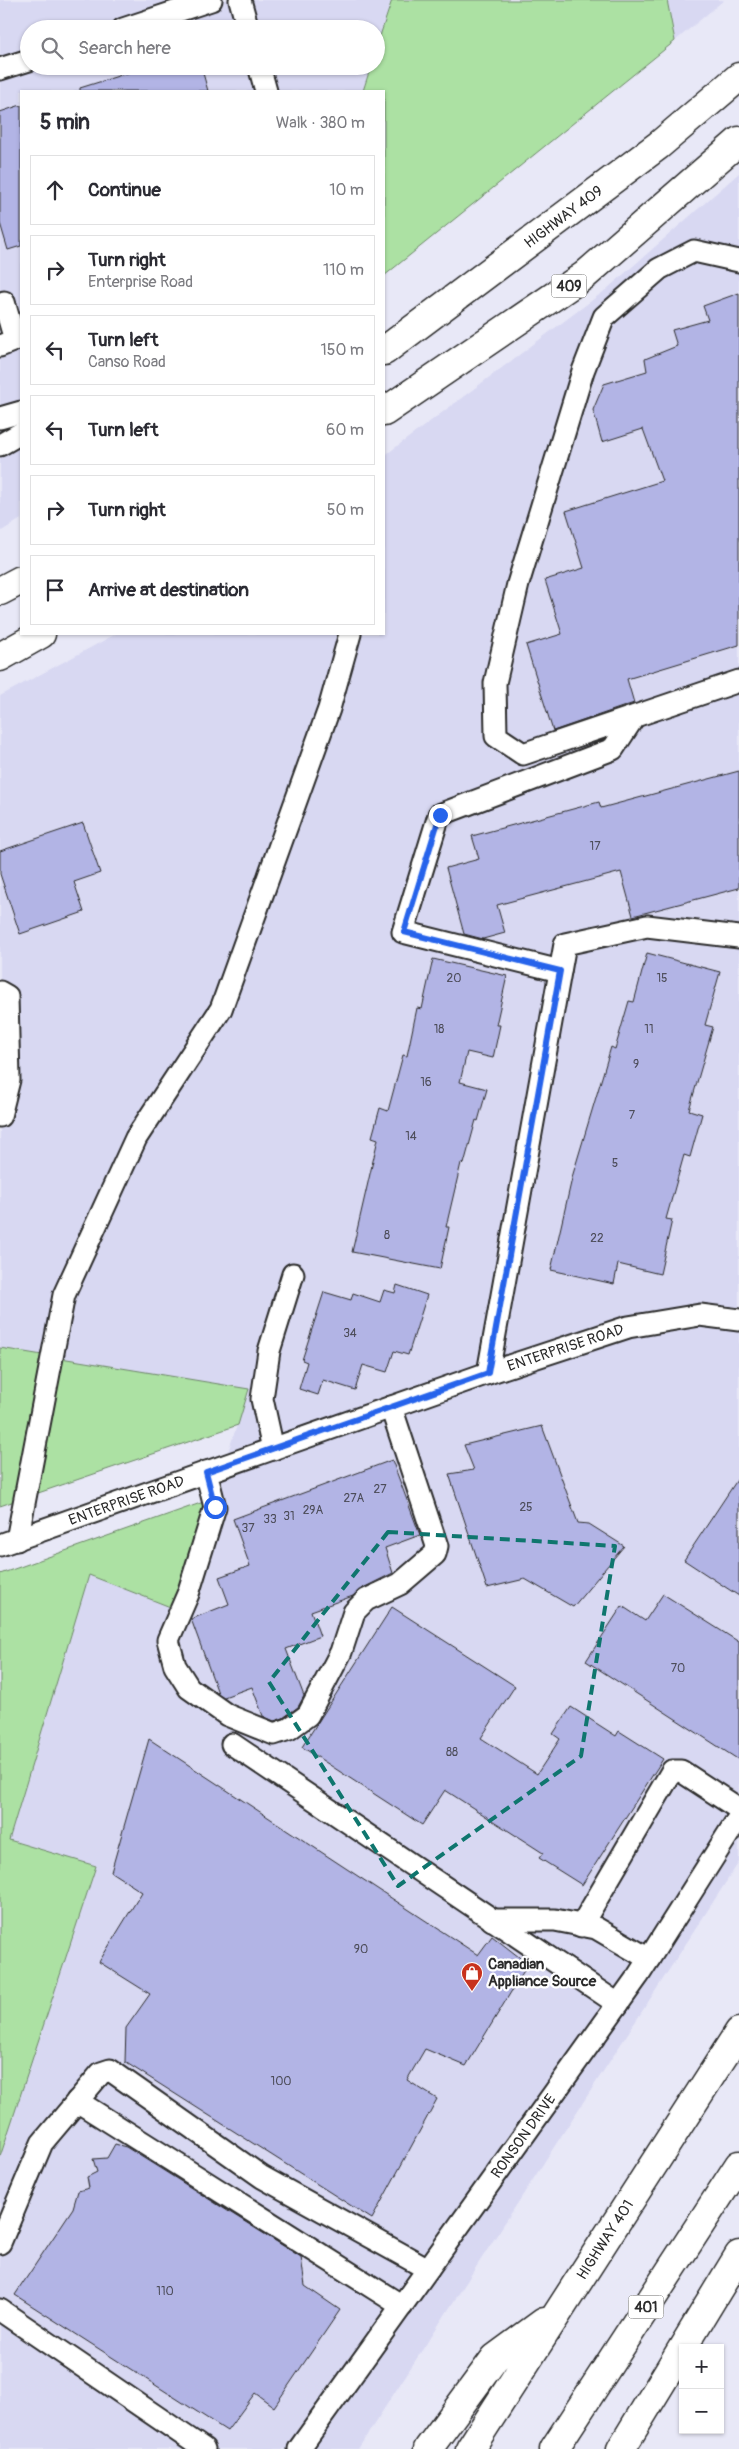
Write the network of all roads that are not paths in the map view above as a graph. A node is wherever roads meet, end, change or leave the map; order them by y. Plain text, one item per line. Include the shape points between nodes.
1 (211, 0) edge
2 (240, 0) edge
3 (150, 20) edge
4 (246, 20) edge
5 (20, 63) edge
6 (0, 70) edge
7 (262, 75) edge
8 (739, 77) edge
9 (266, 90) edge
10 (739, 141) edge
11 (739, 261) edge
12 (4, 302) dead end
13 (0, 346) edge
14 (385, 350) edge
15 (385, 411) edge
16 (20, 412) edge
17 (0, 418) edge
18 (20, 434) edge
19 (0, 445) edge
20 (20, 581) edge
21 (0, 591) edge
22 (39, 635) edge
23 (350, 635) edge
24 (0, 657) edge
25 (739, 681) edge
26 (634, 717) junction
27 (739, 937) edge
28 (560, 971) junction
29 (0, 992) edge
30 (0, 1116) edge
31 (293, 1274) dead end
32 (739, 1320) edge
33 (488, 1373) junction
34 (391, 1407) junction
35 (273, 1449) junction
36 (206, 1472) junction
37 (8, 1542) edge
38 (232, 1744) dead end
39 (739, 1810) edge
40 (739, 1817) edge
41 (492, 1920) junction
42 (581, 1926) junction
43 (649, 1959) junction
44 (618, 2004) junction
45 (739, 2032) edge
46 (77, 2101) junction
47 (739, 2165) edge
48 (0, 2243) edge
49 (739, 2255) edge
50 (428, 2269) junction
51 (402, 2306) junction
52 (0, 2310) edge
53 (557, 2312) junction
54 (204, 2449) edge
55 (299, 2449) edge
56 (428, 2449) edge
57 (470, 2449) edge
58 (554, 2449) edge
59 (621, 2449) edge

1 - 3 street
2 - 4 street
5 - 6 street
7 - 9 street
8 - 14 highway, HIGHWAY 409 via 652,151
10 - 15 highway, 409 via 585,275
11 - 26 street via 694,250 659,269 604,317 518,584 495,683 496,736 523,754
12 - 13 street via 16,340
16 - 17 street
18 - 19 street
20 - 21 highway
22 - 24 highway
23 - 37 street via 329,709 221,1009 136,1138 64,1295
25 - 26 street
26 - 28 street via 612,749 440,815 404,932
27 - 28 street via 646,926 565,944
28 - 33 street
29 - 30 street via 7,996 9,1080
31 - 35 street via 269,1351 262,1399
32 - 33 street, ENTERPRISE ROAD via 700,1315 628,1327
33 - 34 street, ENTERPRISE ROAD
34 - 35 street, ENTERPRISE ROAD
34 - 36 street via 437,1546 435,1554 400,1584 366,1600 354,1612 341,1652 308,1715 289,1729 274,1734 227,1715 189,1688 175,1666 168,1640 188,1594 215,1507
35 - 36 street, ENTERPRISE ROAD
36 - 37 street, ENTERPRISE ROAD
38 - 41 street
39 - 42 street via 681,1771 672,1771
40 - 43 street, RONSON DRIVE
41 - 42 street via 555,1920
41 - 44 street
42 - 43 street via 596,1928
43 - 44 street, RONSON DRIVE
44 - 50 street, RONSON DRIVE
45 - 53 highway, HIGHWAY 401
46 - 48 street via 42,2143
46 - 50 street via 101,2073 110,2070 262,2177
46 - 51 street
47 - 58 highway, 401
49 - 59 highway
50 - 51 street, RONSON DRIVE
51 - 55 street, RONSON DRIVE
52 - 54 street
53 - 56 highway via 495,2358
53 - 57 highway, HIGHWAY 401

